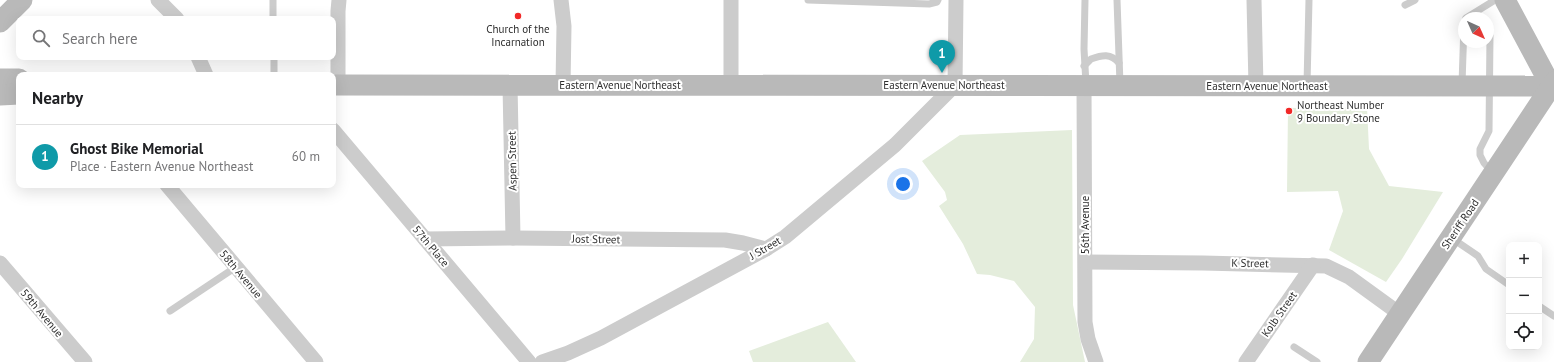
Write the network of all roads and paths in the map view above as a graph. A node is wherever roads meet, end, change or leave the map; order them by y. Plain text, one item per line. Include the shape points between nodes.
1 (22, 0) edge
2 (158, 0) edge
3 (273, 0) edge
4 (339, 0) edge
5 (561, 0) edge
6 (731, 0) edge
7 (808, 0) edge
8 (938, 0) edge
9 (956, 0) edge
10 (1085, 0) edge
11 (1117, 0) edge
12 (1254, 0) edge
13 (1309, 0) edge
14 (1415, 0) edge
15 (1495, 0) edge
16 (1505, 0) edge
17 (1406, 5) dead end
18 (1483, 12) edge
19 (175, 16) edge
20 (273, 16) edge
21 (0, 22) edge
22 (1463, 48) edge
23 (1490, 48) edge
24 (199, 60) edge
25 (274, 60) edge
26 (336, 60) edge
27 (336, 60) edge
28 (1119, 64) junction
29 (205, 72) edge
30 (274, 72) edge
31 (335, 72) edge
32 (0, 79) edge
33 (16, 79) edge
34 (1085, 79) junction
35 (336, 84) edge
36 (510, 85) junction
37 (563, 85) junction
38 (731, 85) junction
39 (1553, 85) edge
40 (955, 86) junction
41 (1120, 86) junction
42 (1256, 86) junction
43 (1308, 86) junction
44 (1462, 86) junction
45 (1491, 86) junction
46 (16, 94) edge
47 (0, 95) edge
48 (336, 134) edge
49 (1494, 173) junction
50 (170, 188) edge
51 (1451, 237) junction
52 (513, 238) junction
53 (425, 239) junction
54 (766, 249) junction
55 (1086, 262) junction
56 (0, 263) edge
57 (1313, 265) junction
58 (236, 267) junction
59 (1506, 283) edge
60 (1542, 308) edge
61 (170, 311) dead end
62 (1400, 314) junction
63 (1554, 316) edge
64 (1294, 347) dead end
65 (569, 358) edge
66 (84, 362) edge
67 (316, 362) edge
68 (529, 362) edge
69 (542, 362) edge
70 (1096, 362) edge
71 (1246, 362) edge
72 (1317, 362) edge
73 (1368, 362) edge

1 - 21 main road
2 - 19 street
3 - 20 lane
4 - 26 street
5 - 37 street via 564,26
6 - 38 street
7 - 8 lane via 929,4
9 - 40 street
10 - 34 lane
11 - 28 lane
12 - 42 street
13 - 43 lane
14 - 17 lane
15 - 18 lane
16 - 39 main road
22 - 44 lane
23 - 45 lane
24 - 29 street
25 - 30 lane
27 - 31 street
28 - 34 lane via 1114,57 1091,59
28 - 41 lane
32 - 33 main road
34 - 40 main road, Eastern Avenue Northeast
34 - 41 main road, Eastern Avenue Northeast
34 - 55 street, 56th Avenue
35 - 36 main road, Eastern Avenue Northeast
36 - 37 main road, Eastern Avenue Northeast
36 - 52 street, Aspen Street
37 - 38 main road, Eastern Avenue Northeast
38 - 40 main road, Eastern Avenue Northeast
39 - 45 main road, Eastern Avenue Northeast
39 - 49 main road, Sheriff Road
40 - 54 street, J Street via 895,145 800,226
41 - 42 main road, Eastern Avenue Northeast
42 - 43 main road, Eastern Avenue Northeast
43 - 44 main road, Eastern Avenue Northeast
44 - 45 main road, Eastern Avenue Northeast
45 - 49 lane via 1489,131 1480,149 1480,155
46 - 47 main road
48 - 53 street, 57th Place
49 - 51 main road, Sheriff Road
50 - 58 street, 58th Avenue
51 - 59 lane via 1478,256 1486,269
51 - 62 main road, Sheriff Road
52 - 53 street, Jost Street
52 - 54 street, Jost Street via 725,240
53 - 68 street, 57th Place
54 - 65 street, J Street via 601,338
55 - 57 street, K Street
55 - 70 street, 56th Avenue via 1085,322
56 - 66 street, 59th Avenue
57 - 62 street, K Street via 1326,266 1340,272
57 - 71 street, Kolb Street
58 - 61 lane
58 - 67 street, 58th Avenue
60 - 63 lane
62 - 73 main road, Sheriff Road
64 - 72 lane
65 - 69 street, J Street

